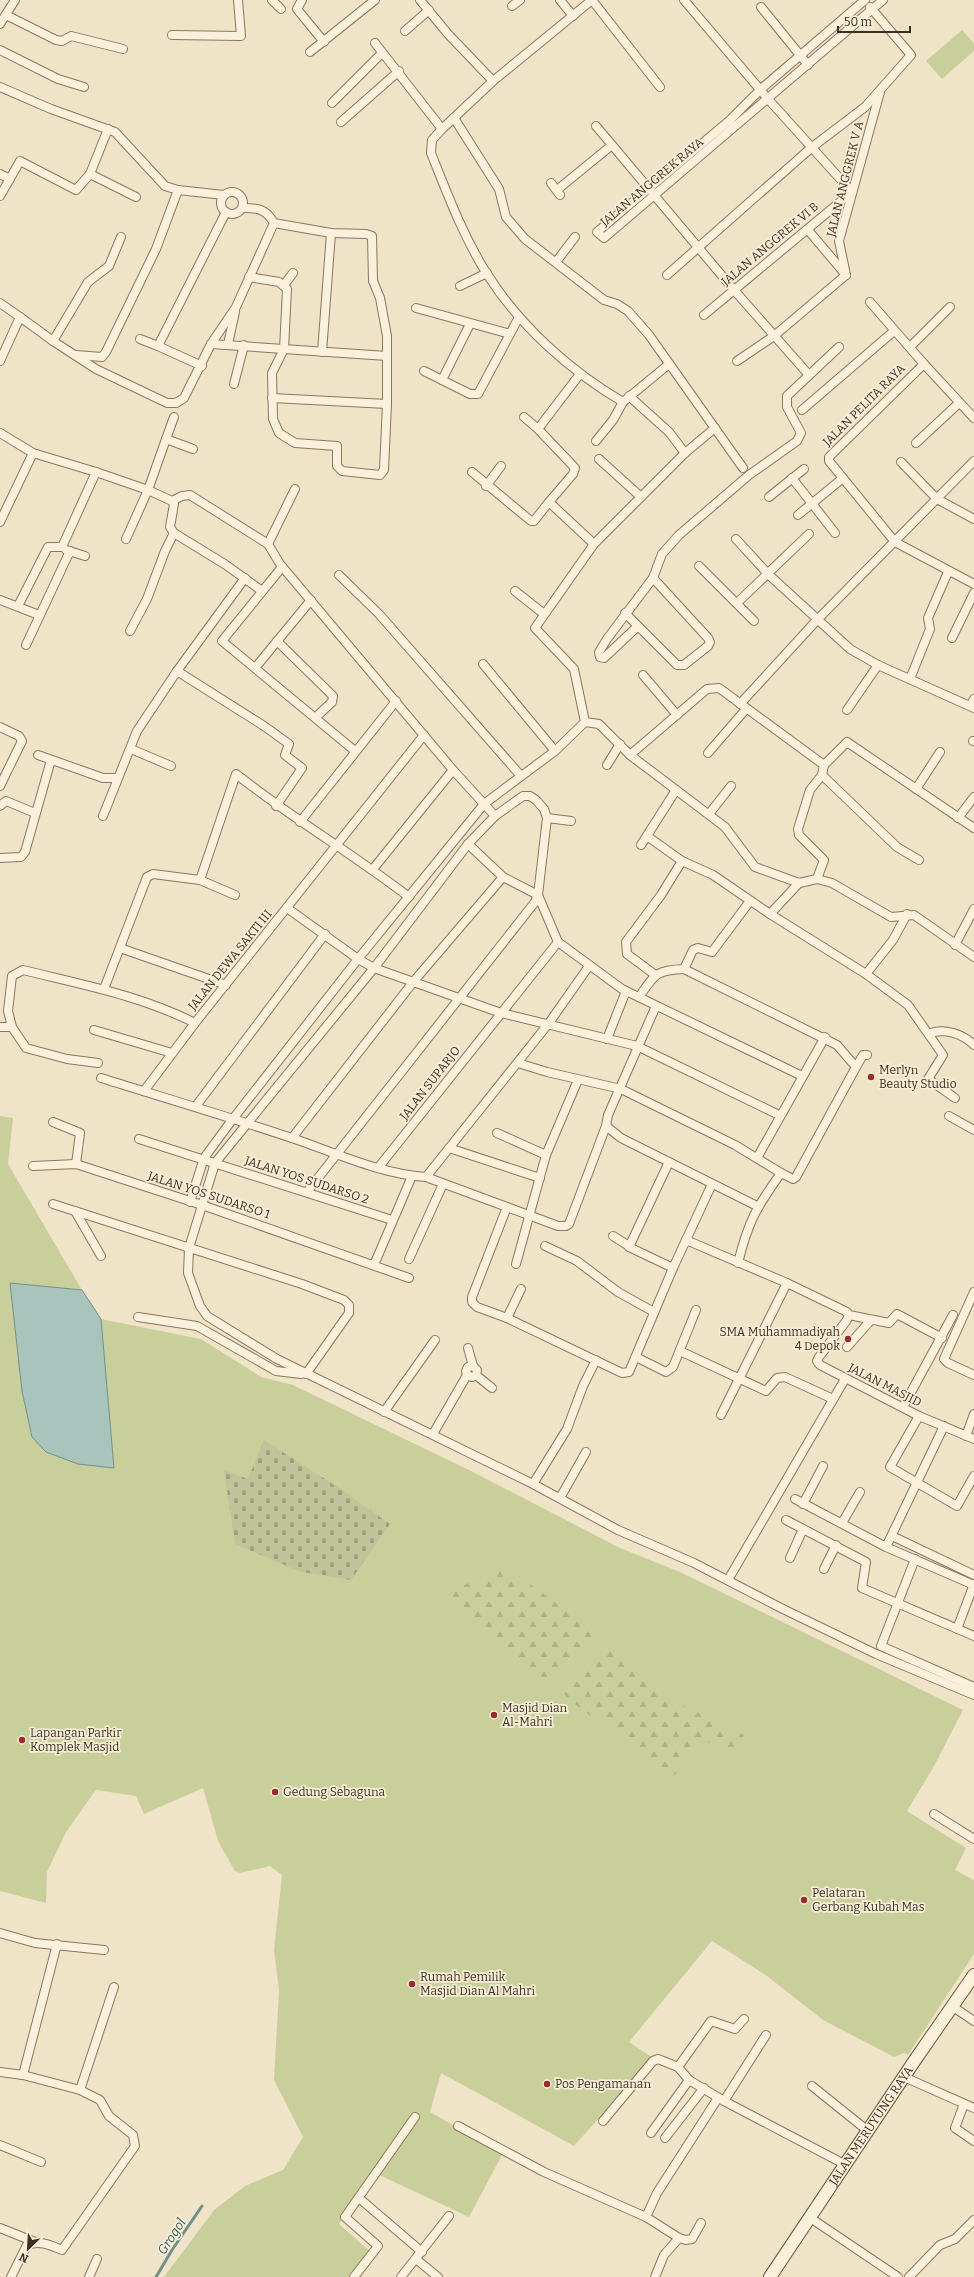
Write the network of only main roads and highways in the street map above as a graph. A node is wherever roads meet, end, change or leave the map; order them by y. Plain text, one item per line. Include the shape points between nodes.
1 (974, 1975) edge
2 (770, 2277) edge

1 - 2 main road, JALAN MERUYUNG RAYA

